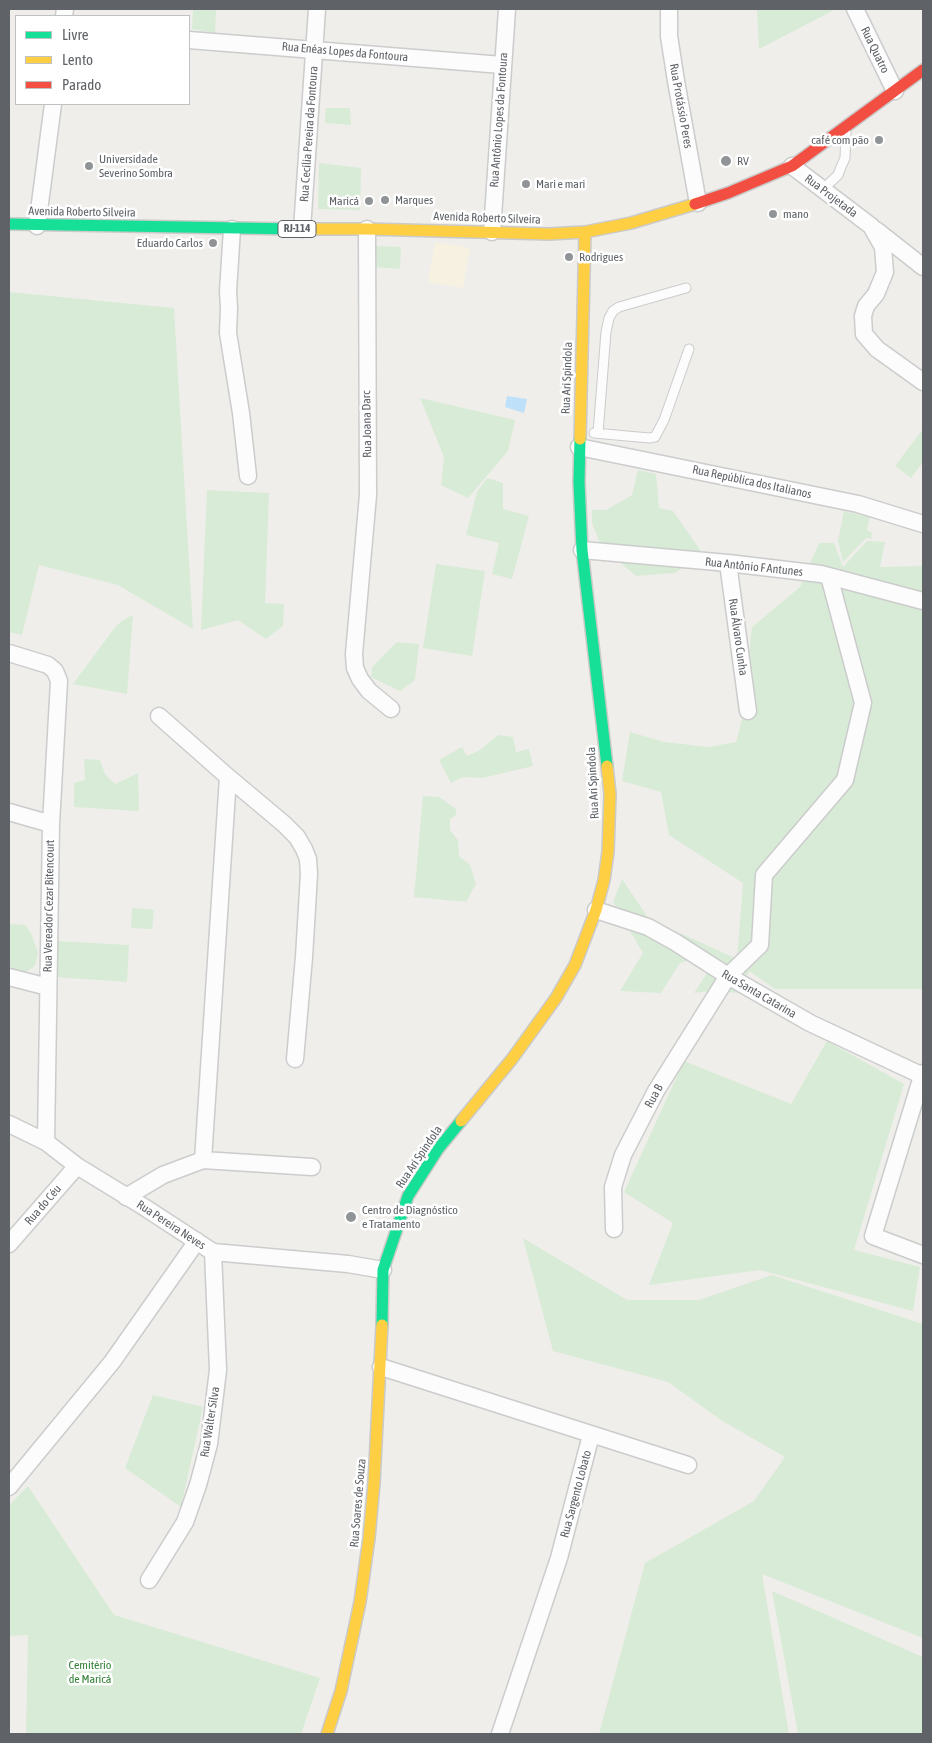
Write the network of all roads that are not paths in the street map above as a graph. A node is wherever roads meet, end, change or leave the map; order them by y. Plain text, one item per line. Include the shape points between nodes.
1 (317, 9) edge
2 (507, 9) edge
3 (669, 9) edge
4 (855, 9) edge
5 (190, 40) edge
6 (315, 50) junction
7 (502, 65) junction
8 (923, 70) edge
9 (895, 91) junction
10 (53, 105) edge
11 (847, 127) junction
12 (792, 166) junction
13 (822, 190) junction
14 (698, 203) junction
15 (9, 224) edge
16 (37, 226) junction
17 (871, 226) junction
18 (232, 229) junction
19 (302, 229) junction
20 (367, 229) junction
21 (492, 232) junction
22 (585, 232) junction
23 (923, 267) edge
24 (686, 288) dead end
25 (689, 349) dead end
26 (923, 382) edge
27 (598, 433) junction
28 (579, 439) junction
29 (248, 476) dead end
30 (923, 524) edge
31 (582, 550) junction
32 (728, 563) junction
33 (830, 576) junction
34 (923, 601) edge
35 (9, 653) edge
36 (391, 709) dead end
37 (748, 711) dead end
38 (159, 716) dead end
39 (228, 777) junction
40 (9, 812) edge
41 (51, 824) junction
42 (596, 910) junction
43 (728, 976) junction
44 (9, 977) edge
45 (48, 987) junction
46 (295, 1059) dead end
47 (923, 1074) edge
48 (9, 1124) edge
49 (46, 1142) junction
50 (203, 1160) junction
51 (77, 1166) junction
52 (312, 1168) dead end
53 (126, 1197) junction
54 (614, 1228) dead end
55 (196, 1241) junction
56 (9, 1244) edge
57 (213, 1252) junction
58 (923, 1255) edge
59 (383, 1270) junction
60 (381, 1367) junction
61 (592, 1435) junction
62 (688, 1465) dead end
63 (13, 1483) edge
64 (150, 1580) dead end
65 (329, 1734) edge
66 (500, 1734) edge

1 - 6 street, Rua Cecília Pereira da Fontoura
2 - 7 street, Rua Antônio Lopes da Fontoura
3 - 14 street, Rua Protássio Peres via 669,36
4 - 9 street, Rua Quatro
5 - 6 street, Rua Enéas Lopes da Fontoura
6 - 7 street, Rua Enéas Lopes da Fontoura
6 - 19 street, Rua Cecília Pereira da Fontoura
7 - 21 street, Rua Antônio Lopes da Fontoura
8 - 9 street, Avenida Roberto Silveira / RJ-114
9 - 11 street, Avenida Roberto Silveira / RJ-114
10 - 16 street
11 - 12 street, Avenida Roberto Silveira / RJ-114
11 - 13 lane via 842,167
12 - 13 street, Rua Projetada
12 - 14 street, Avenida Roberto Silveira / RJ-114
13 - 17 street, Rua Projetada
14 - 22 street, Avenida Roberto Silveira / RJ-114
15 - 16 street, Avenida Roberto Silveira / RJ-114
16 - 18 street, Avenida Roberto Silveira / RJ-114
17 - 23 street, Rua Projetada
17 - 26 street, Rua Projetada via 883,248 885,272 876,294 866,306 864,334 877,349
18 - 19 street, Avenida Roberto Silveira / RJ-114
18 - 29 street via 228,333
19 - 20 street, Avenida Roberto Silveira / RJ-114
20 - 21 street, Avenida Roberto Silveira / RJ-114
20 - 36 street, Rua Joana Darc via 368,495 354,654 360,679
21 - 22 street, Avenida Roberto Silveira / RJ-114
22 - 28 street, Rua Ari Spindola
24 - 27 lane via 619,306 609,318
25 - 27 lane via 656,437
27 - 28 lane
28 - 30 street, Rua República dos Italianos via 858,504
28 - 31 street, Rua Ari Spindola
31 - 32 street, Rua Antônio F Antunes
31 - 42 street, Rua Ari Spindola via 610,794 608,852
32 - 33 street, Rua Antônio F Antunes
32 - 37 street, Rua Álvaro Cunha
33 - 34 street, Rua Antônio F Antunes
33 - 43 street, Rua B via 863,703 845,780 764,875 760,946
35 - 41 street, Rua Vereador Cezar Bitencourt via 48,665 59,681
38 - 39 street
39 - 46 street via 297,837 308,859
39 - 50 street
40 - 41 street
41 - 45 street, Rua Vereador Cezar Bitencourt
42 - 43 street, Rua Santa Catarina via 648,927
42 - 59 street, Rua Ari Spindola via 575,965 556,998 512,1059 438,1148 408,1196
43 - 47 street, Rua Santa Catarina via 810,1024
43 - 54 street, Rua B via 656,1091 623,1155 613,1187
44 - 45 street
45 - 49 street, Rua Vereador Cezar Bitencourt
47 - 58 street via 873,1236
48 - 49 street, Rua Pereira Neves
49 - 51 street, Rua Pereira Neves
50 - 52 street
50 - 53 street via 163,1175
51 - 53 street, Rua Pereira Neves
51 - 56 street, Rua do Céu
53 - 55 street, Rua Pereira Neves
55 - 57 street, Rua Pereira Neves
55 - 63 street via 112,1362
57 - 59 street, Rua Pereira Neves
57 - 64 street, Rua Walter Silva via 218,1370 208,1444 185,1522
59 - 60 street, Rua Soares de Souza
60 - 61 street, Rua Sargento Lobato
60 - 65 street, Rua Soares de Souza via 374,1483 360,1602
61 - 62 street
61 - 66 street, Rua Sargento Lobato via 559,1558

